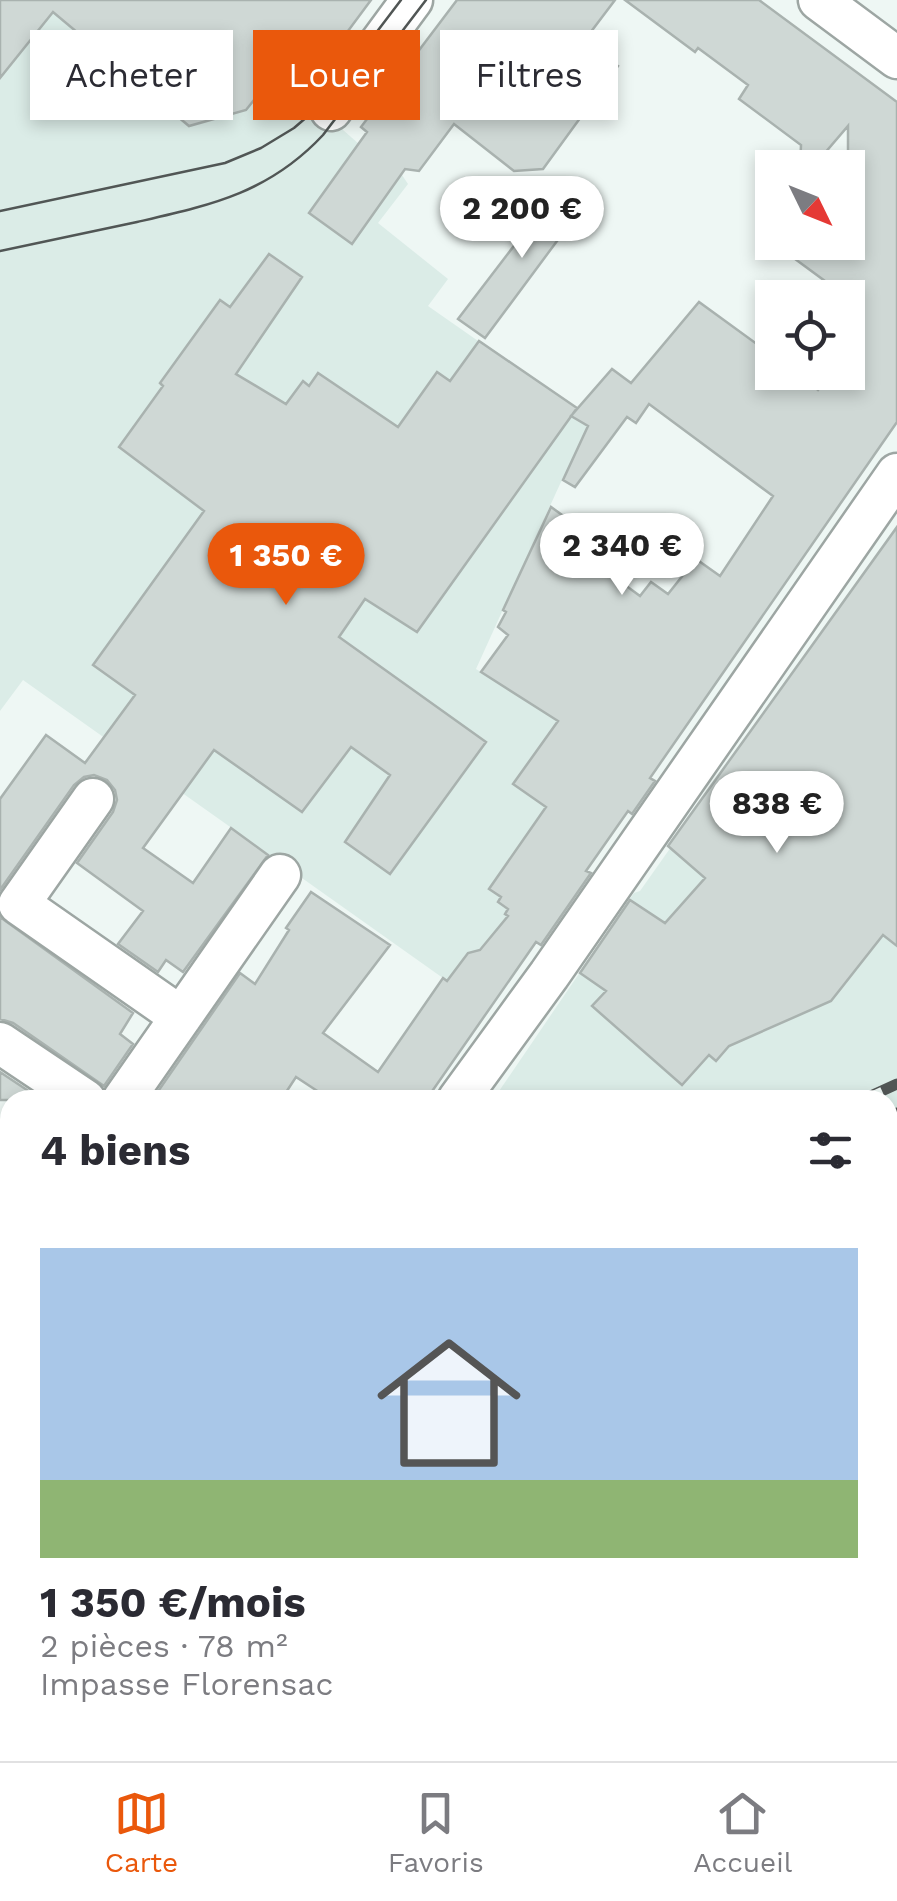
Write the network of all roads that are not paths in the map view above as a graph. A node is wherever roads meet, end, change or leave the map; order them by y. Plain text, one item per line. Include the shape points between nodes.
1 (412, 0) edge
2 (819, 0) edge
3 (390, 30) edge
4 (897, 58) edge
5 (897, 474) edge
6 (93, 799) dead end
7 (280, 875) dead end
8 (181, 1016) junction
9 (0, 1043) edge
10 (70, 1090) edge
11 (130, 1090) edge
12 (465, 1090) edge

1 - 3 street
2 - 4 street
5 - 12 street
6 - 8 street via 19,904
7 - 8 street
8 - 11 street
9 - 10 street

